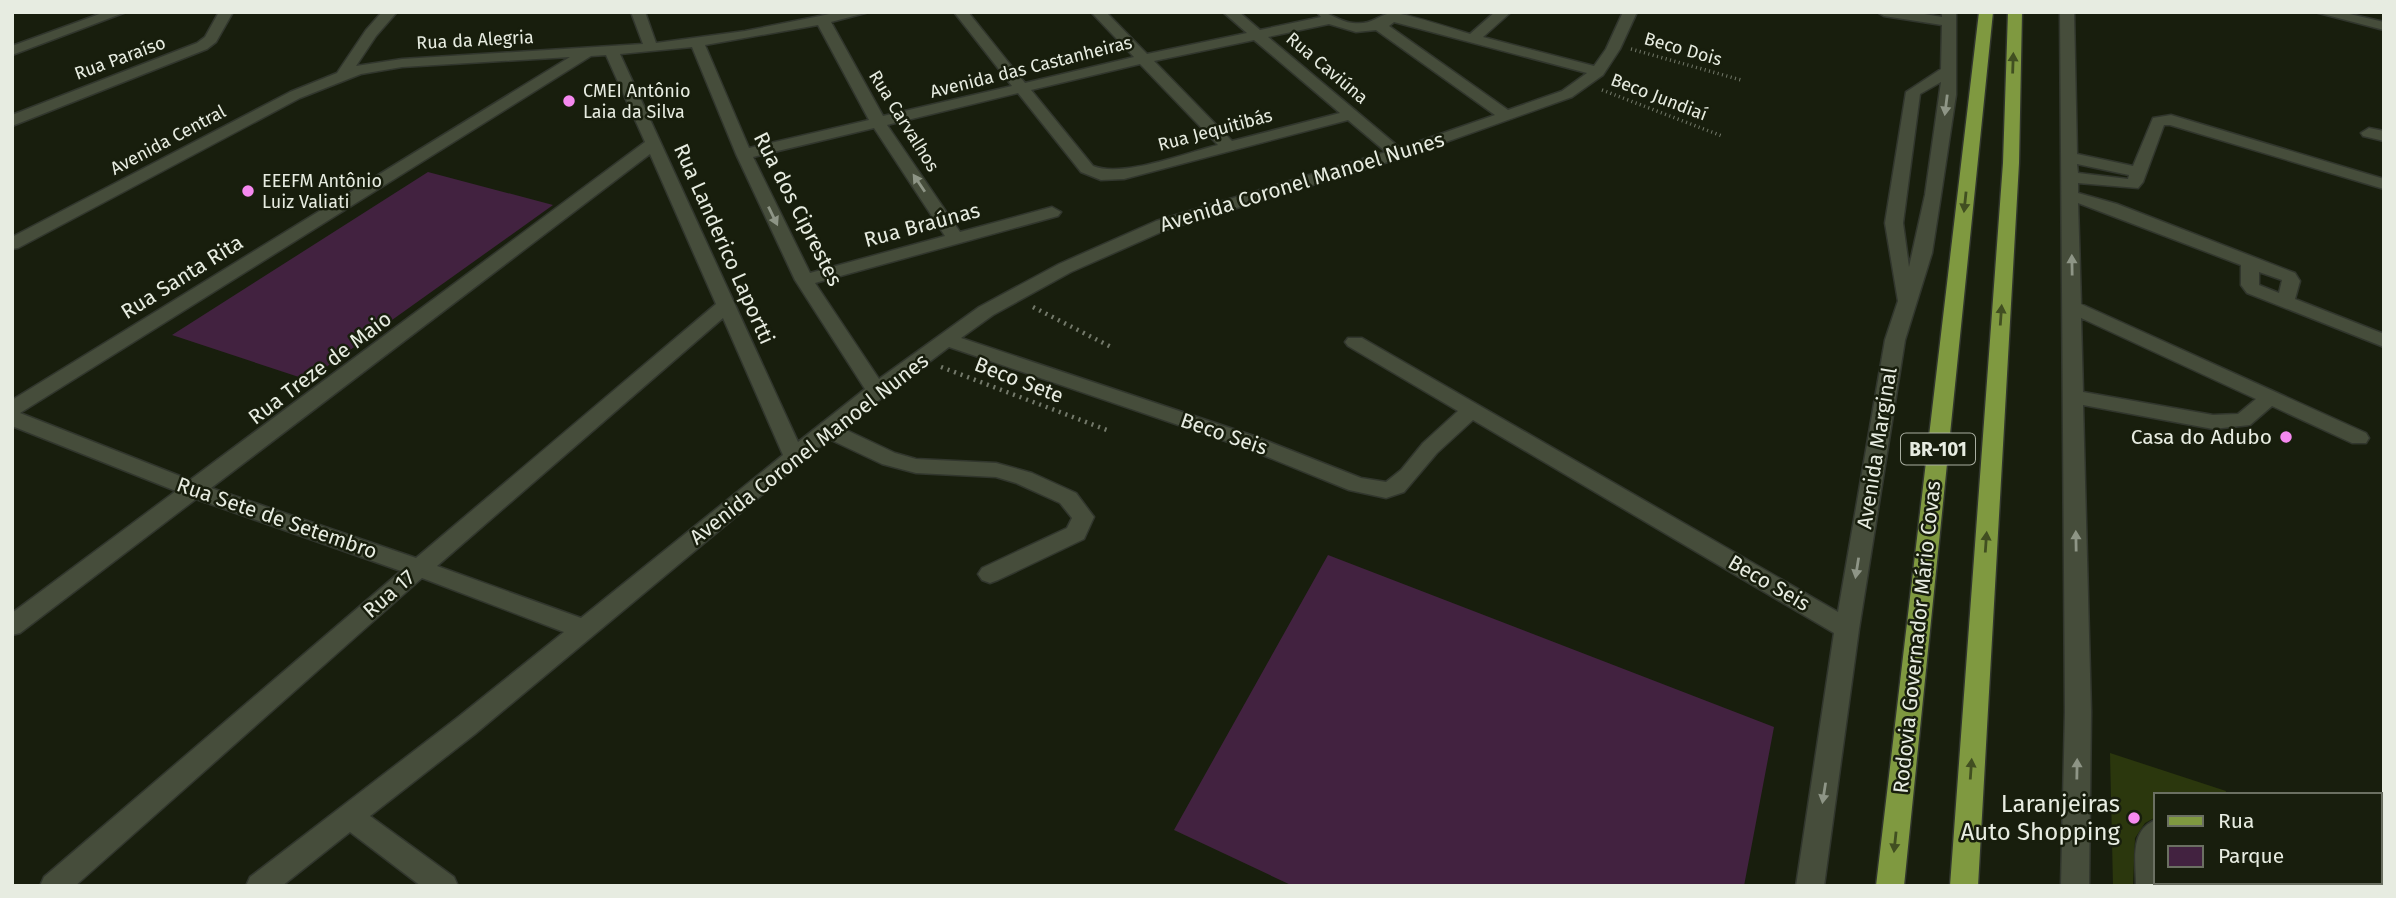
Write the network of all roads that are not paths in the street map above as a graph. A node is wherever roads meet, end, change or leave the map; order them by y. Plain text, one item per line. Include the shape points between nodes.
1 (96, 12) edge
2 (226, 12) edge
3 (390, 12) edge
4 (638, 12) edge
5 (862, 12) edge
6 (961, 12) edge
7 (1098, 12) edge
8 (1230, 12) edge
9 (1504, 12) edge
10 (1884, 12) edge
11 (1986, 12) edge
12 (2015, 12) edge
13 (2067, 12) edge
14 (2322, 12) edge
15 (116, 13) edge
16 (1623, 14) edge
17 (1326, 16) edge
18 (1949, 17) edge
19 (1388, 18) edge
20 (822, 21) junction
21 (2384, 26) edge
22 (1257, 35) junction
23 (1475, 37) junction
24 (696, 40) junction
25 (12, 44) edge
26 (651, 48) junction
27 (611, 50) junction
28 (12, 51) edge
29 (590, 51) junction
30 (1143, 59) junction
31 (1948, 71) junction
32 (1598, 72) junction
33 (342, 75) junction
34 (1024, 88) junction
35 (1353, 114) junction
36 (1507, 117) junction
37 (12, 121) edge
38 (879, 124) junction
39 (654, 143) junction
40 (1228, 146) junction
41 (1398, 154) junction
42 (744, 155) junction
43 (2071, 177) junction
44 (2384, 184) edge
45 (1052, 212) dead end
46 (957, 240) junction
47 (12, 244) edge
48 (2250, 261) junction
49 (804, 280) junction
50 (2285, 302) junction
51 (1906, 304) junction
52 (727, 305) junction
53 (2073, 307) junction
54 (948, 340) junction
55 (2384, 341) edge
56 (1355, 342) dead end
57 (876, 390) junction
58 (2074, 397) junction
59 (2270, 397) junction
60 (12, 409) edge
61 (1473, 409) junction
62 (12, 418) edge
63 (828, 430) junction
64 (2359, 438) dead end
65 (794, 458) junction
66 (195, 491) junction
67 (419, 568) junction
68 (990, 574) dead end
69 (12, 626) edge
70 (583, 629) junction
71 (1847, 629) junction
72 (350, 817) junction
73 (2154, 834) edge
74 (54, 886) edge
75 (260, 886) edge
76 (444, 886) edge
77 (1810, 886) edge
78 (1890, 886) edge
79 (1964, 886) edge
80 (2075, 886) edge
81 (2150, 886) edge

1 - 25 street
2 - 37 street, Rua Paraíso via 212,40 202,47
3 - 33 street
4 - 26 street
5 - 20 street, Rua da Alegria
6 - 34 street
7 - 30 street
8 - 22 street, Rua Caviúna
9 - 23 street
10 - 18 street
11 -> 78 main road, Rodovia Governador Mário Covas / BR-101
79 -> 12 main road, BR-101 via 2011,163
13 - 43 street
14 - 21 street
15 - 28 street
16 - 32 street, Avenida Coronel Manoel Nunes via 1618,45
17 - 19 street via 1358,27
17 - 22 street, Avenida das Castanheiras
18 - 31 street, Avenida Marginal
19 - 23 street
19 - 36 street
20 - 24 street, Rua da Alegria
20 - 38 street, Rua Carvalhos
22 - 30 street, Avenida das Castanheiras
22 - 35 street, Rua Caviúna
23 - 32 street
24 - 26 street, Rua da Alegria
24 - 42 street, Rua dos Ciprestes
26 - 27 street, Rua da Alegria
27 - 29 street, Rua da Alegria
27 - 39 street, Rua Landerico Laportti
29 - 33 street, Rua da Alegria via 383,65
29 - 60 street, Rua Santa Rita
30 - 34 street, Avenida das Castanheiras
30 - 40 street
31 -> 51 street, Avenida Marginal via 1923,253
31 - 51 street via 1913,92 1894,223
32 - 36 street, Avenida Coronel Manoel Nunes via 1567,94
33 - 47 street, Avenida Central via 295,95
34 - 38 street, Avenida das Castanheiras
34 - 40 street, Rua Jequitibás via 1087,169 1101,175 1124,174
35 - 40 street, Rua Jequitibás
35 - 41 street, Rua Caviúna
36 - 41 street, Avenida Coronel Manoel Nunes
38 - 42 street, Avenida das Castanheiras
46 -> 38 street, Rua Carvalhos
39 - 52 street, Rua Landerico Laportti
39 - 66 street, Rua Treze de Maio
41 - 54 street, Avenida Coronel Manoel Nunes via 1162,225 1065,268 986,311
42 -> 49 street, Rua dos Ciprestes
43 - 44 street via 2139,172 2158,121 2171,120
43 - 48 street via 2111,208
53 -> 43 street
45 - 46 street, Rua Braúnas
46 - 49 street, Rua Braúnas
48 - 50 street via 2250,285
48 - 50 street via 2289,277
49 - 57 street, Rua dos Ciprestes
50 - 55 street
51 -> 71 street, Avenida Marginal via 1895,340
52 - 65 street, Rua Landerico Laportti
52 - 67 street, Rua 17
53 - 58 street
53 - 59 street
54 - 57 street, Avenida Coronel Manoel Nunes
54 - 61 street, Beco Seis via 1374,489 1396,487
56 - 61 street, Beco Seis
57 - 63 street, Avenida Coronel Manoel Nunes
58 - 59 street via 2213,422 2243,420
80 -> 58 street
59 - 64 street
61 - 71 street, Beco Seis
62 - 66 street, Rua Sete de Setembro
63 - 65 street, Avenida Coronel Manoel Nunes
63 - 68 street via 889,459 916,466 996,470 1024,478 1068,498 1083,517 1076,533
65 - 70 street, Avenida Coronel Manoel Nunes
66 - 67 street, Rua Sete de Setembro
66 - 69 street, Rua Treze de Maio
67 - 70 street, Rua Sete de Setembro
67 - 74 street, Rua 17
70 - 72 street, Avenida Coronel Manoel Nunes
71 -> 77 street, Avenida Marginal
72 - 75 street, Avenida Coronel Manoel Nunes
72 - 76 street
73 - 81 street via 2150,838

